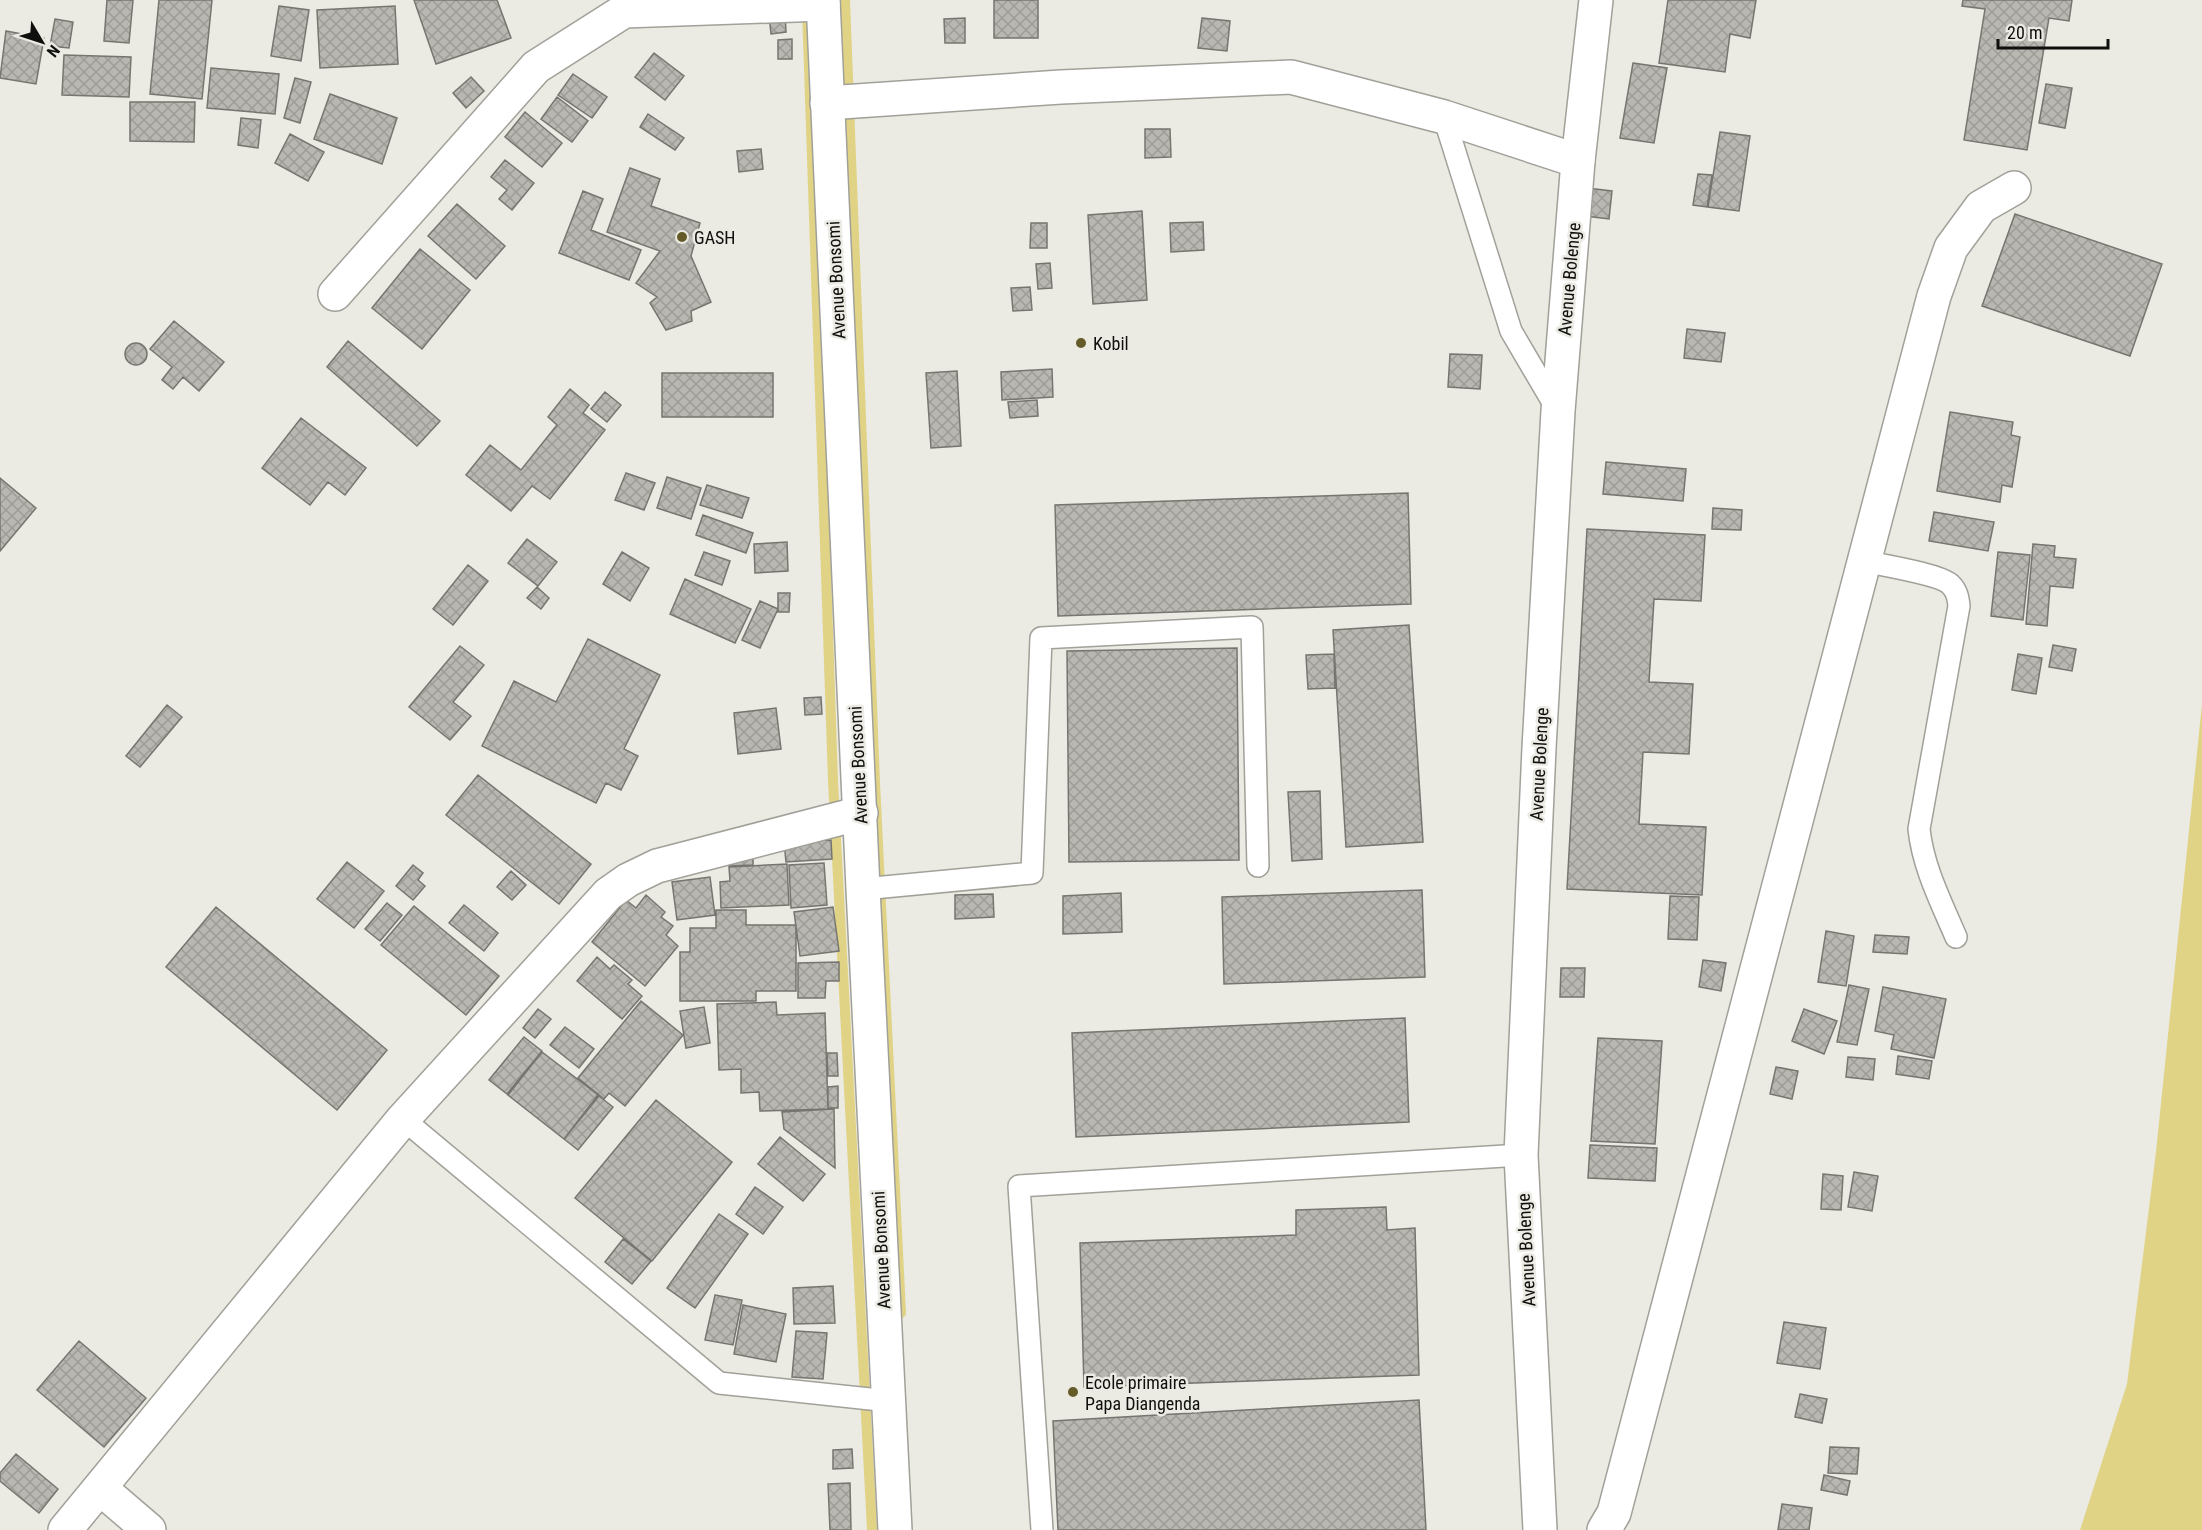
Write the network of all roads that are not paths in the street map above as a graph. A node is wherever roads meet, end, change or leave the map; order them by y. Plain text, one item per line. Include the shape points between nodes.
1 (1596, 0) edge
2 (823, 2) edge
3 (827, 103) junction
4 (1444, 117) junction
5 (1578, 161) junction
6 (2014, 188) dead end
7 (335, 294) dead end
8 (1558, 411) junction
9 (1864, 561) junction
10 (861, 813) junction
11 (1257, 866) dead end
12 (863, 890) junction
13 (1956, 937) dead end
14 (404, 1119) junction
15 (1521, 1155) junction
16 (889, 1401) junction
17 (100, 1488) junction
18 (65, 1530) edge
19 (149, 1530) edge
20 (895, 1530) edge
21 (1042, 1530) edge
22 (1540, 1530) edge
23 (1604, 1530) edge

1 - 5 street, Avenue Bolenge
2 - 3 street, Avenue Bonsomi
2 - 7 street via 624,11 536,67
3 - 4 street via 1291,77
3 - 10 street, Avenue Bonsomi
4 - 5 street
4 - 8 lane via 1511,331
5 - 8 street, Avenue Bolenge
6 - 9 street via 1982,207 1951,248 1934,296
8 - 15 street, Avenue Bolenge
9 - 13 lane via 1937,578 1949,583 1958,595 1919,829 1925,865
9 - 23 street via 1617,1502
10 - 12 street, Avenue Bonsomi
10 - 14 street via 657,866 628,880 608,894
11 - 12 lane via 1252,627 1041,638 1032,873
12 - 16 street, Avenue Bonsomi
14 - 16 lane via 718,1383
14 - 17 street
15 - 21 lane via 1020,1185
15 - 22 street, Avenue Bolenge
16 - 20 street, Avenue Bonsomi
17 - 18 street
17 - 19 street

